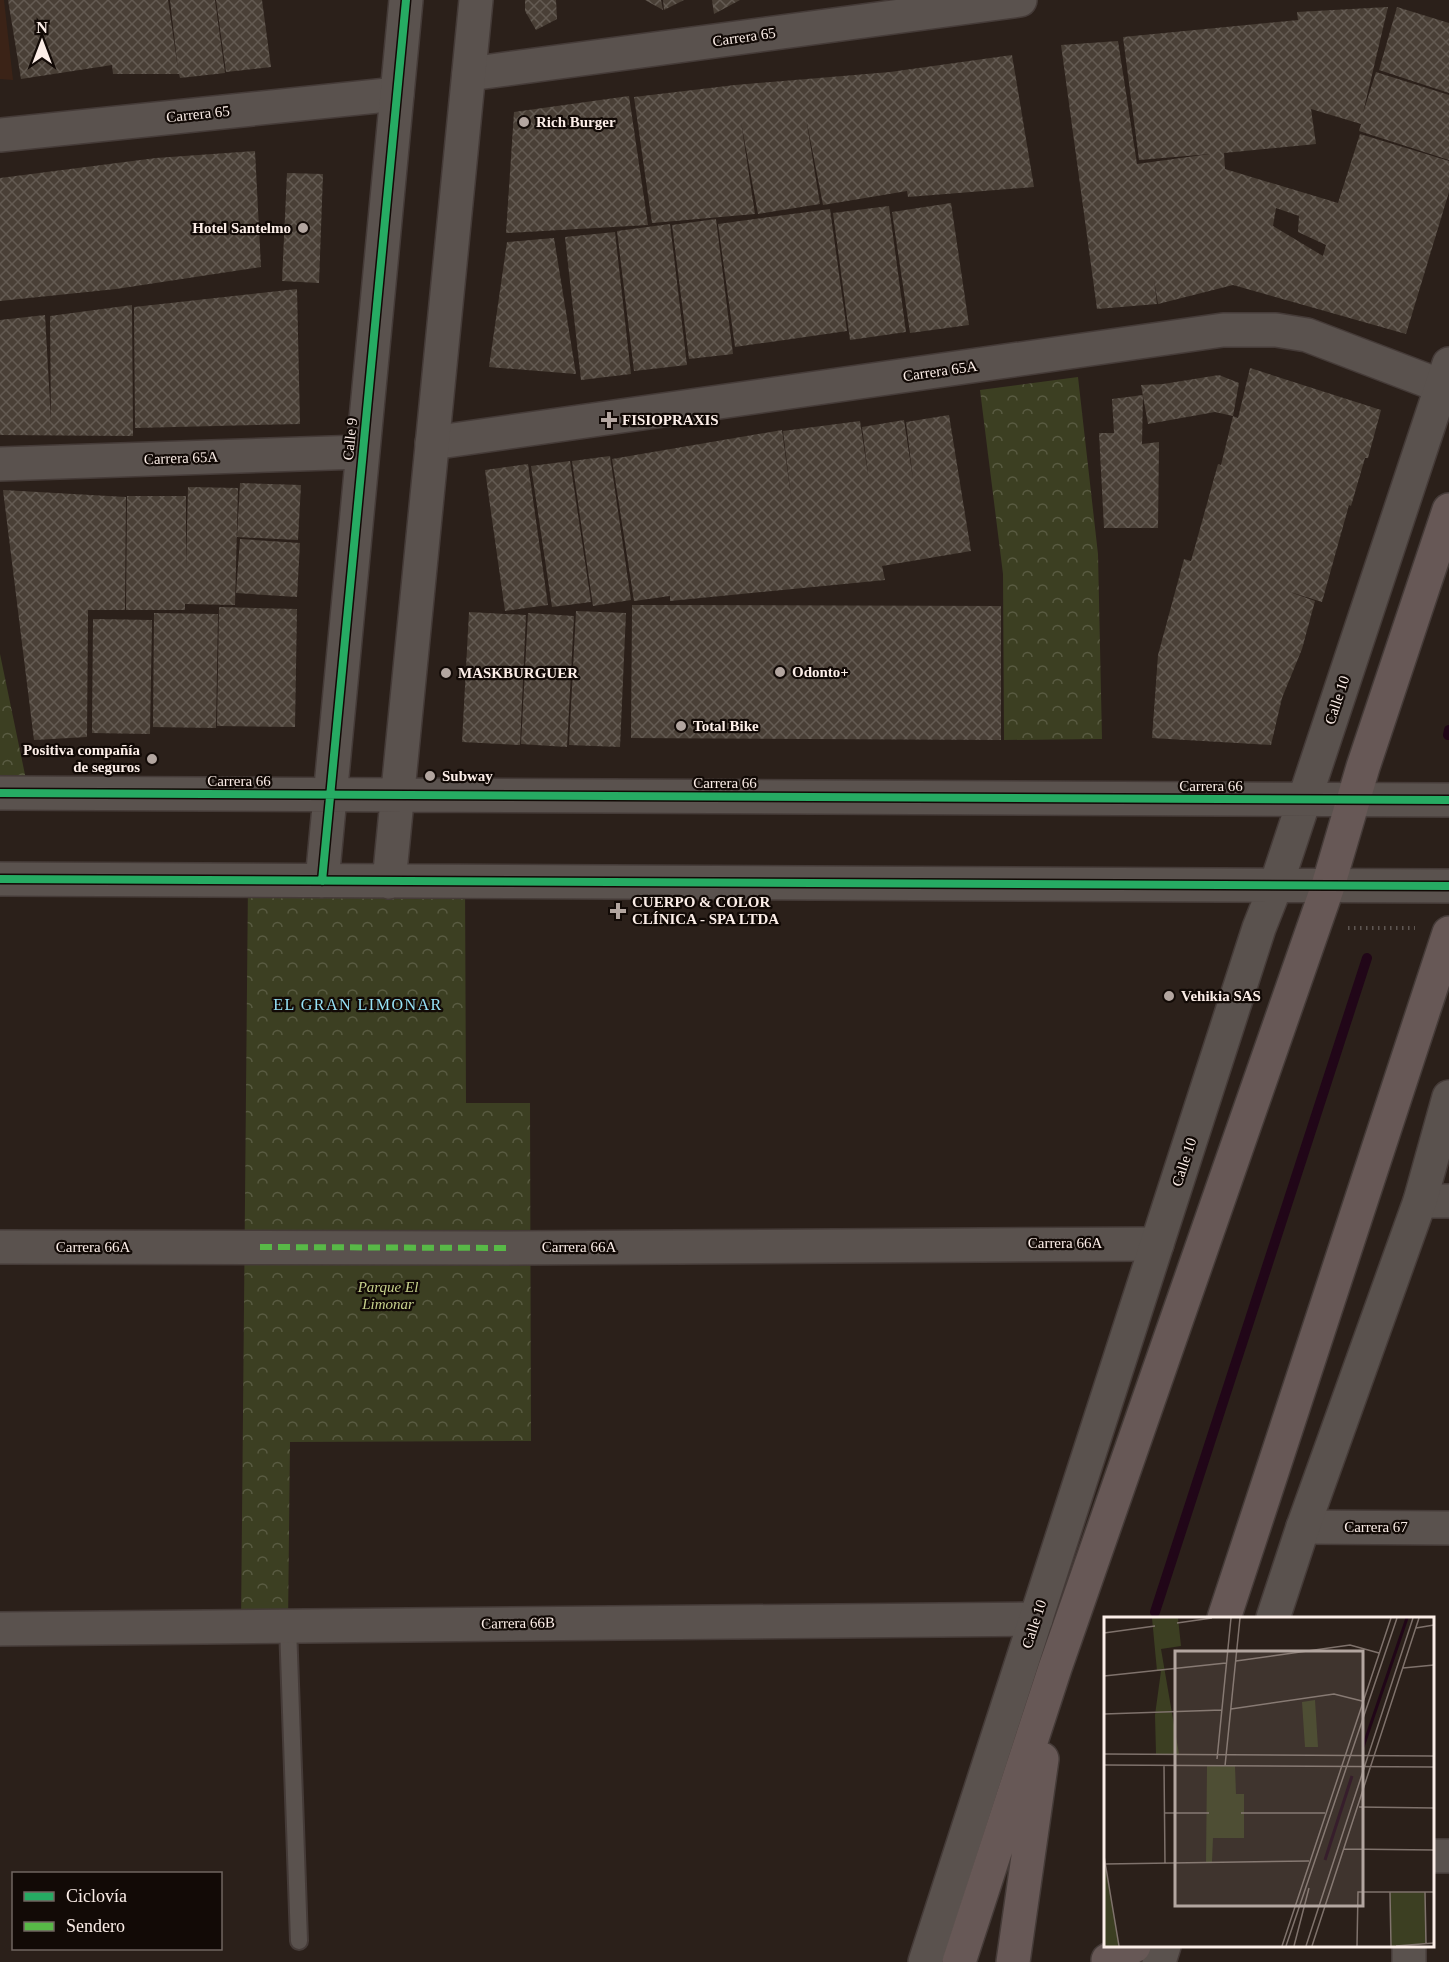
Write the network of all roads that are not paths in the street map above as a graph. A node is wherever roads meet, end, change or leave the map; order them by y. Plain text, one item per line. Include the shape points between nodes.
1 (406, 0) edge
2 (476, 0) edge
3 (1020, 0) edge
4 (469, 74) junction
5 (397, 94) junction
6 (0, 135) edge
7 (1445, 375) edge
8 (432, 443) junction
9 (362, 452) junction
10 (0, 464) edge
11 (1449, 510) edge
12 (0, 793) edge
13 (398, 795) junction
14 (328, 796) junction
15 (1305, 799) junction
16 (1355, 800) junction
17 (1449, 800) edge
18 (0, 879) edge
19 (322, 881) junction
20 (389, 882) junction
21 (1276, 885) junction
22 (1328, 886) junction
23 (1449, 886) edge
24 (1449, 933) edge
25 (1449, 1097) edge
26 (1435, 1201) edge
27 (1157, 1244) junction
28 (0, 1247) edge
29 (1303, 1527) junction
30 (1449, 1528) edge
31 (1224, 1617) edge
32 (1273, 1617) edge
33 (1036, 1619) junction
34 (288, 1626) junction
35 (0, 1629) edge
36 (1055, 1668) junction
37 (299, 1941) dead end
38 (1164, 1947) edge
39 (925, 1962) edge
40 (959, 1962) edge
41 (1012, 1962) edge
42 (1159, 1962) edge

1 - 5 street, Calle 9
2 - 4 street
3 - 4 street, Carrera 65
4 - 8 street
5 - 6 street, Carrera 65
5 - 9 street, Calle 9
7 - 8 street, Carrera 65A via 1307,335 1276,330 1223,330
7 - 15 street, Calle 10
8 - 13 street
9 - 10 street, Carrera 65A
9 - 14 street, Calle 9
11 - 16 main road
12 - 14 street, Carrera 66
13 - 14 street, Carrera 66
13 - 15 street, Carrera 66
13 - 20 street
14 - 19 street, Calle 9
15 - 16 street, Carrera 66
15 - 21 street, Calle 10
16 - 17 street, Carrera 66
16 - 22 main road
18 - 19 street
19 - 20 street
20 - 21 street
21 - 22 street
21 - 27 street, Calle 10
22 - 23 street
22 - 36 main road
24 - 31 main road
25 - 26 street
26 - 29 street
27 - 28 street, Carrera 66A
27 - 33 street, Calle 10
29 - 30 street, Carrera 67
29 - 32 street
33 - 34 street, Carrera 66B
33 - 39 street, Calle 10
34 - 35 street, Carrera 66B
34 - 37 lane
36 - 40 main road
36 - 41 main road
38 - 42 street

